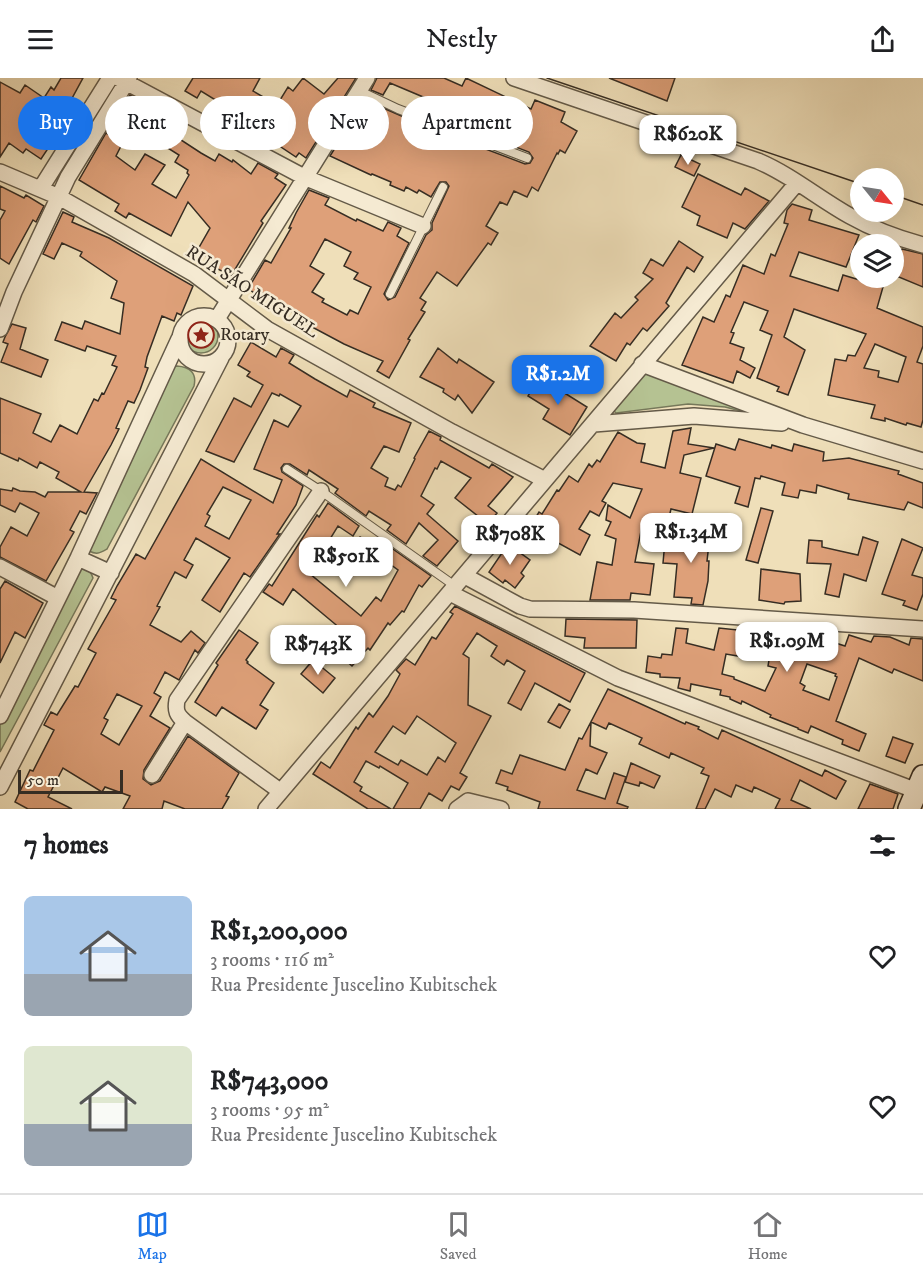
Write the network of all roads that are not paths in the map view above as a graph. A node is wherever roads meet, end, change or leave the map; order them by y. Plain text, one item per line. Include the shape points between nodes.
1 (110, 78) edge
2 (514, 78) edge
3 (124, 80) edge
4 (363, 85) edge
5 (527, 158) dead end
6 (0, 172) edge
7 (304, 177) junction
8 (797, 183) junction
9 (443, 187) dead end
10 (40, 188) junction
11 (59, 197) junction
12 (423, 226) junction
13 (923, 245) edge
14 (390, 294) dead end
15 (228, 301) junction
16 (217, 319) junction
17 (0, 328) edge
18 (179, 339) junction
19 (221, 358) junction
20 (642, 364) junction
21 (594, 424) junction
22 (803, 424) junction
23 (923, 461) edge
24 (287, 469) dead end
25 (545, 480) junction
26 (321, 491) junction
27 (78, 558) junction
28 (0, 567) edge
29 (111, 573) junction
30 (457, 585) junction
31 (58, 598) junction
32 (544, 610) junction
33 (923, 629) edge
34 (534, 634) junction
35 (0, 716) edge
36 (185, 722) junction
37 (4, 769) edge
38 (152, 775) dead end
39 (0, 787) edge
40 (280, 791) junction
41 (916, 792) edge
42 (266, 809) edge
43 (457, 809) edge
44 (501, 809) edge

1 - 10 street
2 - 8 street via 758,161
3 - 7 street
3 - 11 street
4 - 5 lane via 398,109
4 - 7 street
6 - 10 street, RUA SÃO MIGUEL
7 - 12 street
7 - 15 street
8 - 13 street via 870,227
8 - 20 street
9 - 12 lane
10 - 11 street, RUA SÃO MIGUEL
11 - 15 street, RUA SÃO MIGUEL via 194,274
11 - 17 street
12 - 14 lane
15 - 16 street
15 - 25 street, RUA SÃO MIGUEL via 267,329
16 - 18 street via 192,318
16 - 19 street via 228,337
18 - 19 street via 183,354 194,363 208,364
18 - 27 street
19 - 29 street
20 - 21 street
20 - 22 street
21 - 22 street via 694,416
21 - 25 street
22 - 23 street
24 - 26 lane
25 - 30 street
26 - 30 lane
26 - 36 street via 177,700 177,714
27 - 29 street
27 - 31 street
28 - 31 street
29 - 37 street
30 - 32 street
30 - 34 street
30 - 40 street
31 - 35 street
32 - 33 street via 634,610
32 - 34 street
34 - 41 street via 618,678
36 - 38 street
36 - 40 street
37 - 39 street
40 - 42 street
43 - 44 street via 468,801

